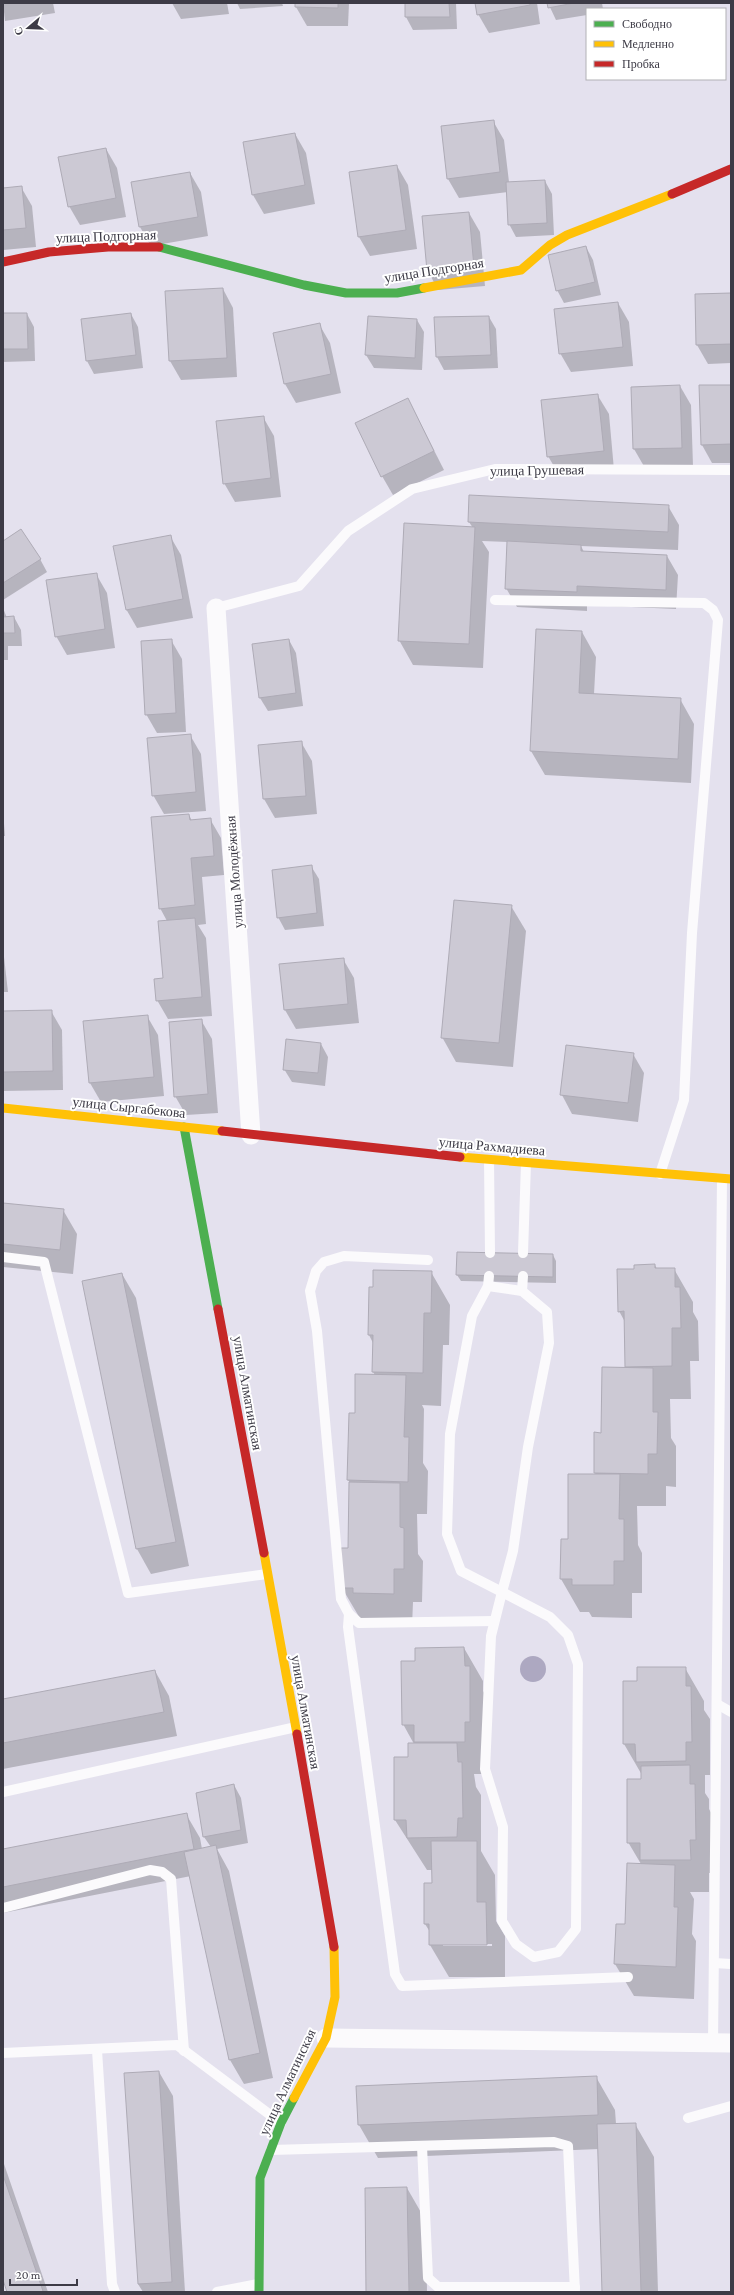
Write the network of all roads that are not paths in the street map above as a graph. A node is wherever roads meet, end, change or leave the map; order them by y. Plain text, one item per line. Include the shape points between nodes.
1 (731, 169) edge
2 (3, 262) edge
3 (731, 470) edge
4 (495, 600) dead end
5 (216, 608) joint
6 (3, 1108) edge
7 (184, 1128) junction
8 (251, 1135) junction
9 (489, 1160) junction
10 (526, 1163) junction
11 (660, 1174) junction
12 (727, 1179) edge
13 (490, 1253) dead end
14 (523, 1253) dead end
15 (3, 1257) edge
16 (726, 1258) edge
17 (428, 1260) dead end
18 (489, 1276) dead end
19 (523, 1276) dead end
20 (488, 1286) junction
21 (522, 1291) junction
22 (267, 1574) junction
23 (502, 1592) junction
24 (349, 1614) junction
25 (494, 1622) junction
26 (717, 1704) junction
27 (731, 1712) edge
28 (296, 1727) junction
29 (3, 1792) edge
30 (3, 1908) edge
31 (714, 1963) junction
32 (731, 1964) edge
33 (628, 1977) dead end
34 (326, 2038) junction
35 (722, 2043) edge
36 (97, 2050) junction
37 (3, 2051) edge
38 (184, 2051) junction
39 (731, 2106) edge
40 (688, 2118) dead end
41 (281, 2123) junction
42 (422, 2146) junction
43 (271, 2150) junction
44 (258, 2288) edge
45 (575, 2290) edge
46 (115, 2292) edge
47 (217, 2292) edge

1 - 2 street, улица Подгорная via 699,184 566,235 521,270 397,292 346,293 304,285 157,246 49,252
3 - 5 lane, улица Грушевая via 495,469 412,489 348,531 299,586
4 - 11 lane via 704,603 713,610 718,620 692,933 684,1100
5 - 8 street, улица Молодёжная
6 - 7 street, улица Сыргабекова
7 - 8 street, улица Сыргабекова
7 - 22 street, улица Алматинская
8 - 9 street, улица Рахмадиева
9 - 10 street, улица Рахмадиева
9 - 13 lane
10 - 11 street, улица Рахмадиева
10 - 14 lane
11 - 12 street, улица Рахмадиева
12 - 16 lane
15 - 22 lane via 44,1262 128,1593
16 - 26 lane
17 - 24 lane via 344,1256 330,1259 316,1272 310,1290 317,1331 341,1599
18 - 20 lane
19 - 21 lane
20 - 21 lane
20 - 23 lane via 472,1316 450,1434 448,1534 461,1571
21 - 23 lane via 547,1312 549,1344 528,1447 513,1551
22 - 28 street, улица Алматинская
23 - 25 lane
23 - 25 lane via 550,1617 568,1635 578,1664 576,1929 558,1952 534,1958 516,1944 502,1921 503,1827 485,1768 490,1636
24 - 25 lane via 359,1623
24 - 33 lane via 349,1634 395,1974 402,1986
26 - 27 lane
26 - 31 lane
28 - 29 lane
28 - 34 street, улица Алматинская via 335,1956 335,1997
30 - 38 lane via 150,1870 162,1872 171,1879
31 - 32 lane
31 - 35 lane
34 - 35 street
34 - 41 street, улица Алматинская
36 - 37 lane
36 - 38 lane via 177,2045
36 - 46 lane
38 - 41 lane
39 - 40 lane
41 - 43 street, улица Алматинская
42 - 43 lane
42 - 45 lane via 428,2278 438,2287
42 - 45 lane via 554,2142 568,2146
43 - 44 street, улица Алматинская via 260,2178
44 - 47 lane

